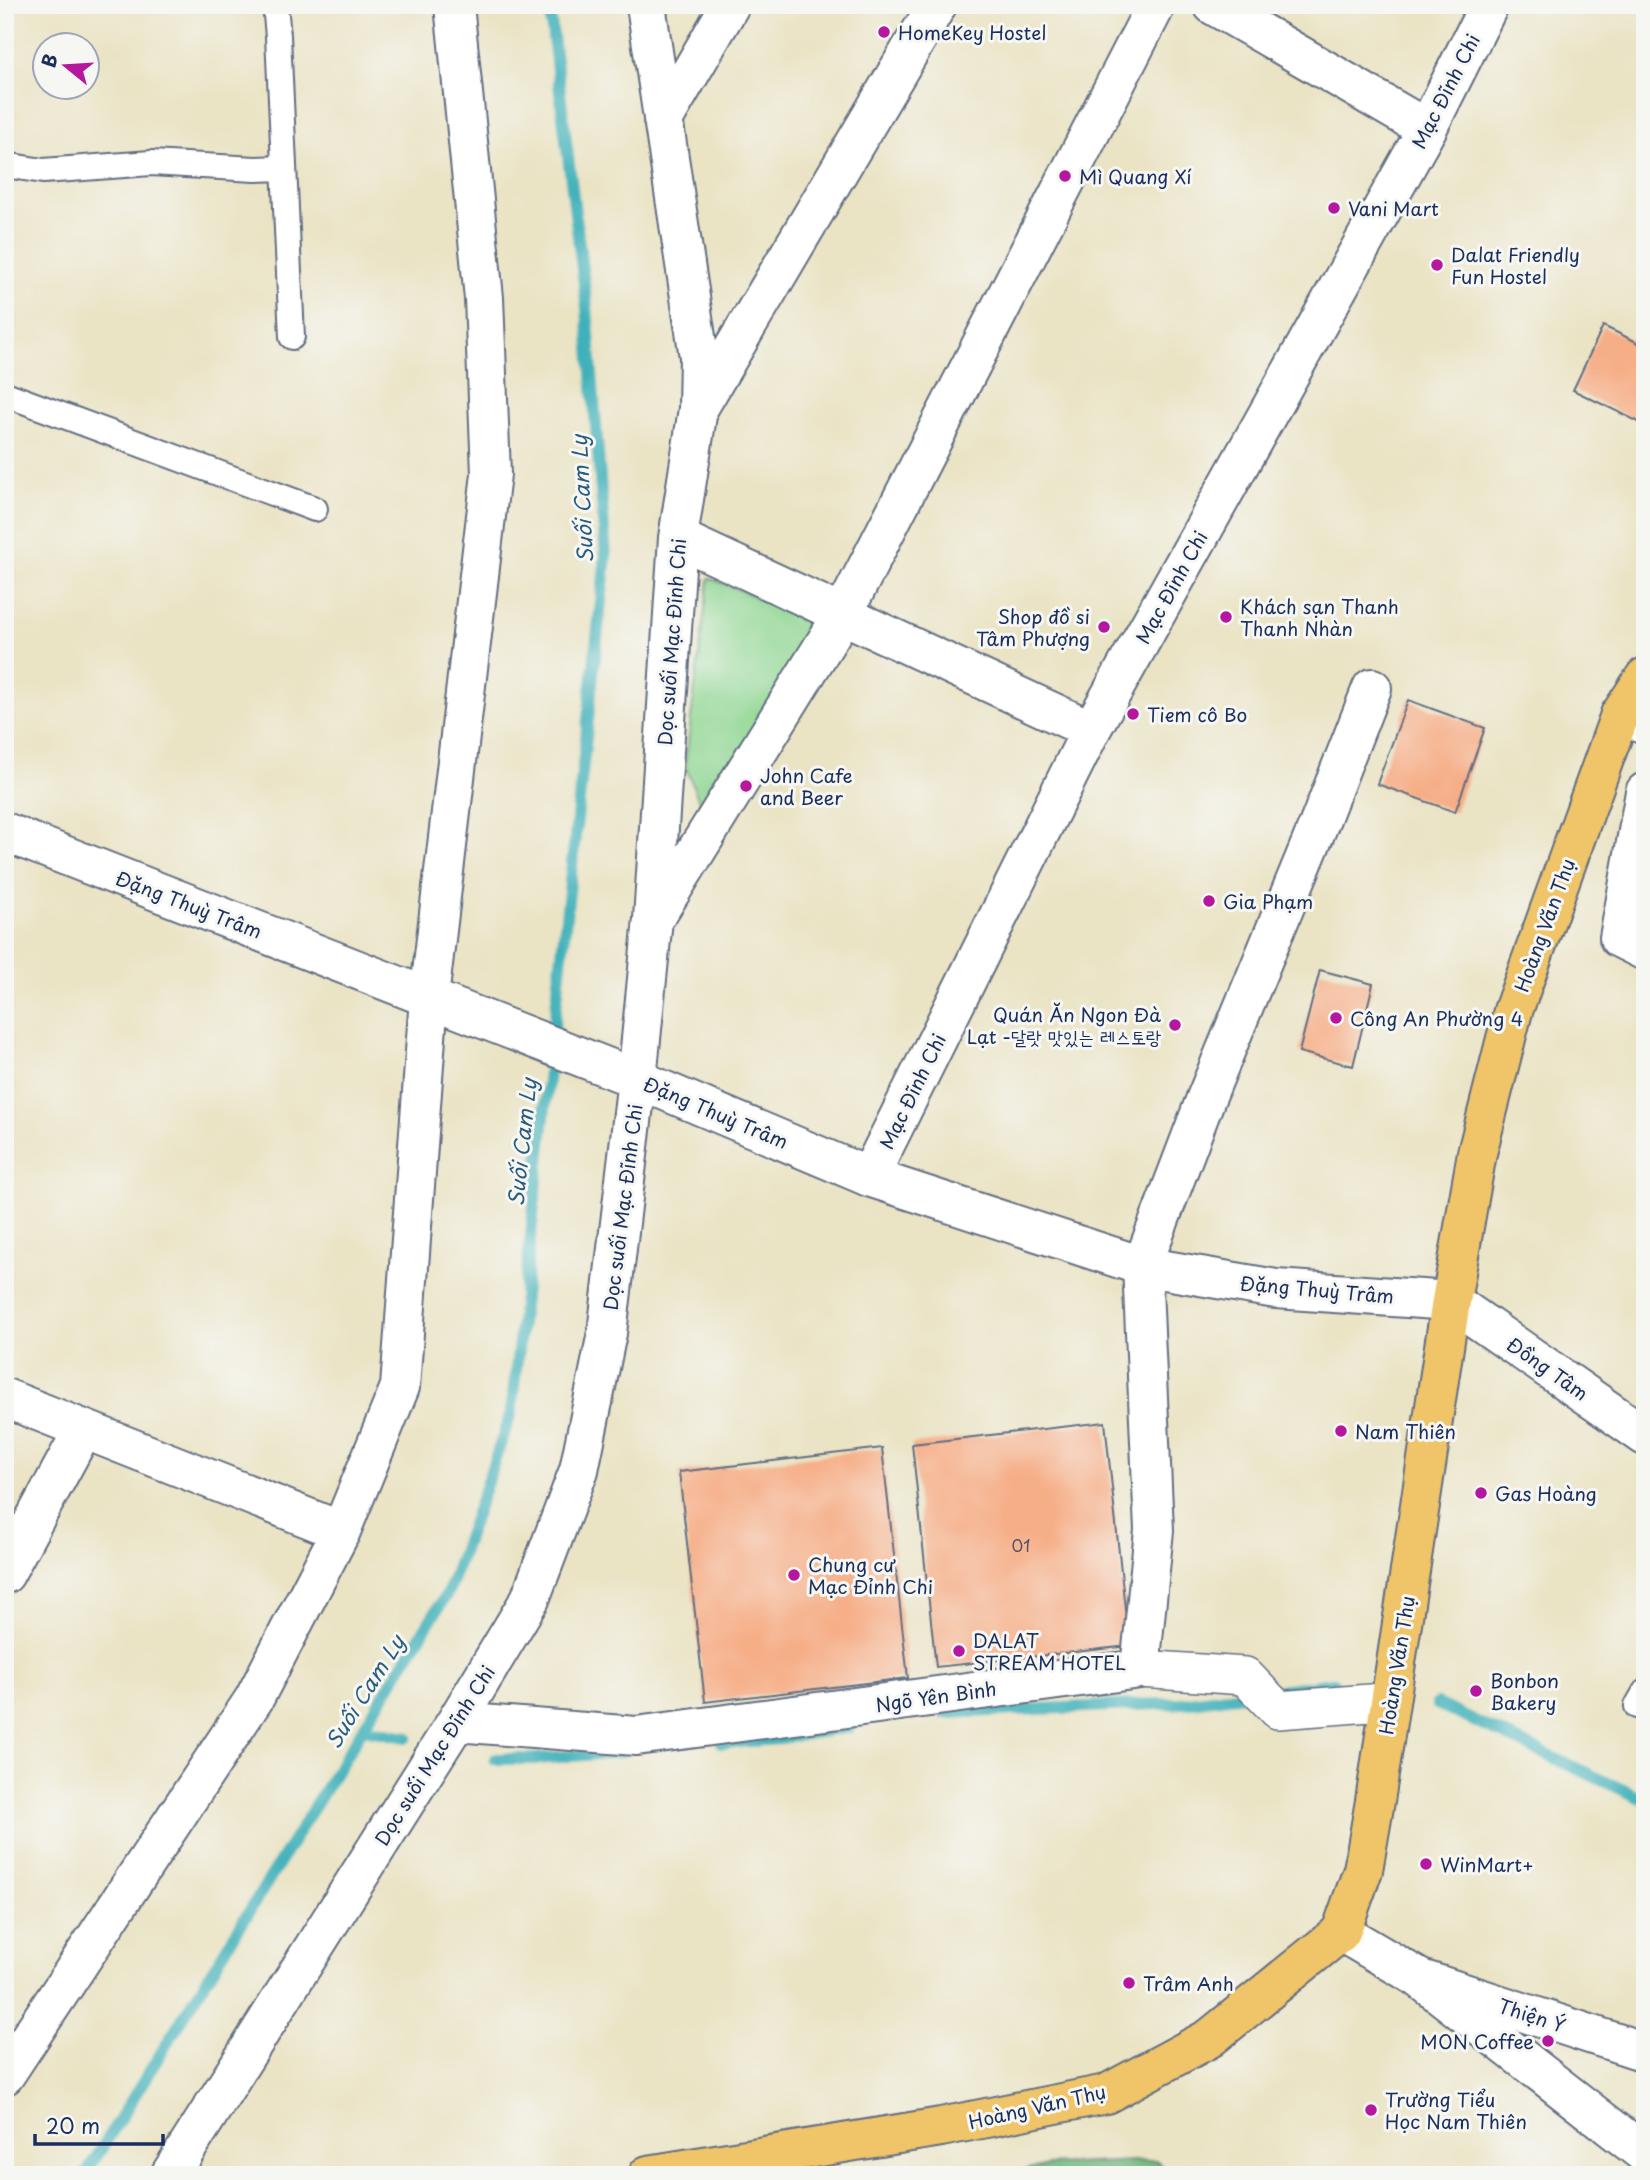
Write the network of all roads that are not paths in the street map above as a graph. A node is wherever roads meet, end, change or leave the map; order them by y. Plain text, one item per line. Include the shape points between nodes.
1 (275, 5) edge
2 (454, 5) edge
3 (646, 5) edge
4 (730, 5) edge
5 (937, 5) edge
6 (1156, 5) edge
7 (1213, 5) edge
8 (1489, 5) edge
9 (663, 120) junction
10 (1427, 129) junction
11 (5, 165) edge
12 (284, 168) junction
13 (292, 337) dead end
14 (5, 394) edge
15 (698, 409) junction
16 (315, 509) dead end
17 (678, 538) junction
18 (842, 615) junction
19 (1645, 677) edge
20 (1372, 688) dead end
21 (1632, 720) edge
22 (1091, 730) junction
23 (1645, 792) edge
24 (5, 832) edge
25 (653, 919) junction
26 (1645, 951) edge
27 (429, 998) junction
28 (637, 1079) junction
29 (869, 1177) junction
30 (1142, 1266) junction
31 (1451, 1301) junction
32 (5, 1398) edge
33 (83, 1430) junction
34 (1645, 1436) edge
35 (341, 1531) junction
36 (5, 1574) edge
37 (1140, 1669) junction
38 (1390, 1703) junction
39 (456, 1723) junction
40 (1341, 1932) junction
41 (1419, 1978) junction
42 (1645, 2052) edge
43 (5, 2075) edge
44 (1645, 2154) edge
45 (170, 2175) edge
46 (649, 2175) edge

1 - 12 lane
2 - 27 street via 484,298 491,474
3 - 9 street, Dọc suối Mạc Đĩnh Chi
4 - 9 street
5 - 15 street
6 - 18 street
7 - 10 street
8 - 10 street, Mạc Đĩnh Chi
9 - 15 street, Dọc suối Mạc Đĩnh Chi via 699,357
10 - 22 street, Mạc Đĩnh Chi
11 - 12 lane via 43,171 151,163
12 - 13 lane
14 - 16 lane
15 - 17 street, Dọc suối Mạc Đĩnh Chi
17 - 18 street
17 - 25 street, Dọc suối Mạc Đĩnh Chi
18 - 22 street
18 - 25 street
19 - 21 main road, Hoàng Văn Thụ
20 - 30 street
21 - 31 main road, Hoàng Văn Thụ via 1513,1011 1477,1153
22 - 29 street, Mạc Đĩnh Chi
23 - 26 street via 1619,938
24 - 27 street, Đặng Thuỳ Trâm
25 - 28 street, Dọc suối Mạc Đĩnh Chi
27 - 28 street, Đặng Thuỳ Trâm
27 - 35 street via 400,1387
28 - 29 street, Đặng Thuỳ Trâm
28 - 39 street, Dọc suối Mạc Đĩnh Chi via 607,1333 579,1470 530,1599
29 - 30 street, Đặng Thuỳ Trâm
30 - 31 street, Đặng Thuỳ Trâm via 1276,1289
30 - 37 street via 1154,1530
31 - 34 street, Đồng Tâm
31 - 38 main road, Hoàng Văn Thụ
32 - 33 street
33 - 35 street
33 - 36 street
35 - 43 street via 254,1699
37 - 38 street via 1245,1676 1278,1710
37 - 39 street, Ngõ Yên Bình via 636,1736
38 - 40 main road, Hoàng Văn Thụ via 1363,1870
39 - 45 street, Dọc suối Mạc Đĩnh Chi
40 - 41 street
40 - 46 main road, Hoàng Văn Thụ via 1210,2038 1106,2094 941,2127
41 - 42 street, Thiện Ý
41 - 44 street

